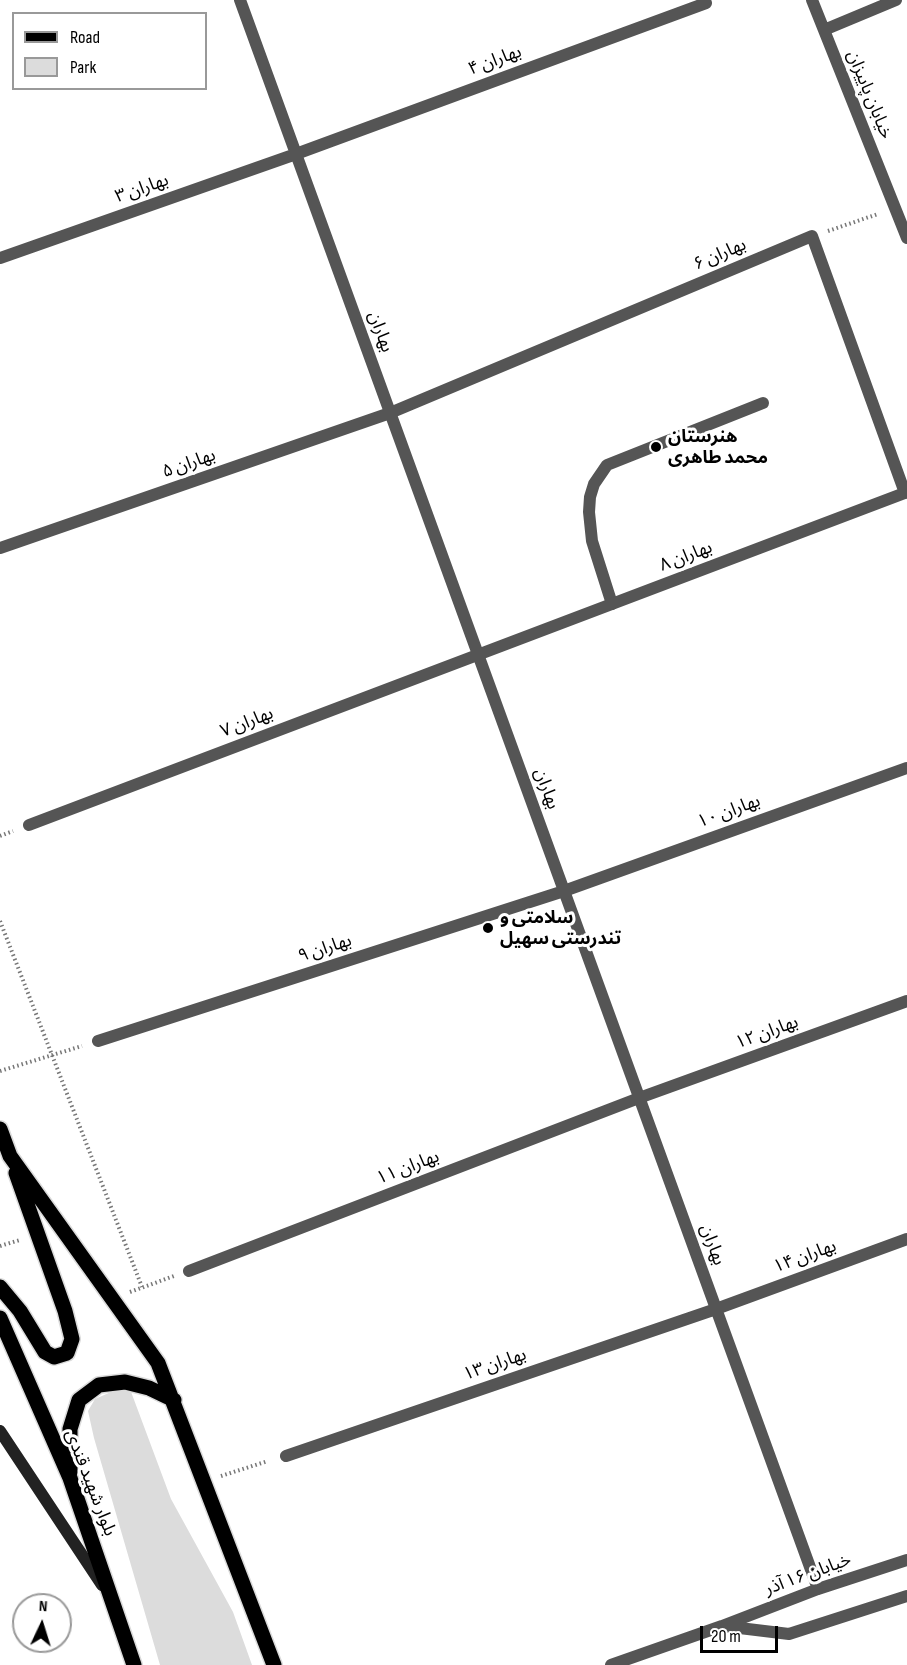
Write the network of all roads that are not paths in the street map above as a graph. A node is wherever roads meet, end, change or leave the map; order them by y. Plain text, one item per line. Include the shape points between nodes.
1 (240, 0) edge
2 (812, 0) edge
3 (896, 0) edge
4 (706, 3) dead end
5 (824, 30) junction
6 (296, 154) junction
7 (907, 238) edge
8 (0, 258) edge
9 (763, 403) dead end
10 (390, 413) junction
11 (906, 493) edge
12 (0, 548) edge
13 (612, 604) junction
14 (478, 654) junction
15 (907, 768) edge
16 (29, 825) dead end
17 (564, 891) junction
18 (907, 1001) edge
19 (98, 1041) road end
20 (639, 1098) junction
21 (0, 1129) edge
22 (10, 1156) junction
23 (907, 1239) edge
24 (189, 1271) road end
25 (0, 1287) edge
26 (716, 1309) junction
27 (0, 1318) edge
28 (174, 1400) junction
29 (0, 1431) edge
30 (286, 1456) road end
31 (70, 1478) junction
32 (907, 1560) edge
33 (818, 1589) junction
34 (109, 1595) junction
35 (907, 1596) edge
36 (722, 1626) junction
37 (134, 1665) edge
38 (274, 1665) edge
39 (611, 1665) edge

1 - 6 street, بهاران
2 - 5 street, خیابان پاییزان
3 - 5 street
4 - 6 street, بهاران ۴
5 - 7 street, خیابان پاییزان
6 - 8 street, بهاران ۳
6 - 10 street, بهاران
9 - 13 street via 607,465 594,484 589,512 592,541
10 - 11 street, بهاران ۶ via 812,236
10 - 12 street, بهاران ۵
10 - 14 street, بهاران
11 - 13 street, بهاران ۸
13 - 14 street, بهاران ۸
14 - 16 street, بهاران ۷
14 - 17 street, بهاران
15 - 17 street, بهاران ۱۰
17 - 19 street, بهاران ۹
17 - 20 street, بهاران
18 - 20 street, بهاران ۱۲
20 - 24 street, بهاران ۱۱
20 - 26 street, بهاران
21 - 22 main road
22 - 25 main road via 65,1311 72,1339 67,1353 54,1357 45,1352
22 - 28 main road via 158,1363
23 - 26 street, بهاران ۱۴
26 - 30 street, بهاران ۱۳
26 - 33 street, بهاران
27 - 31 main road, بلوار شهید قندی
28 - 31 main road via 125,1382 99,1384 80,1400 70,1429
28 - 38 main road
29 - 34 street
31 - 34 main road, بلوار شهید قندی
32 - 33 street, خیابان ۱۶ آذر
33 - 36 street, خیابان ۱۶ آذر
34 - 37 main road, بلوار شهید قندی
35 - 36 street, خیابان ۱۶ آذر via 789,1634
36 - 39 street, خیابان ۱۶ آذر

